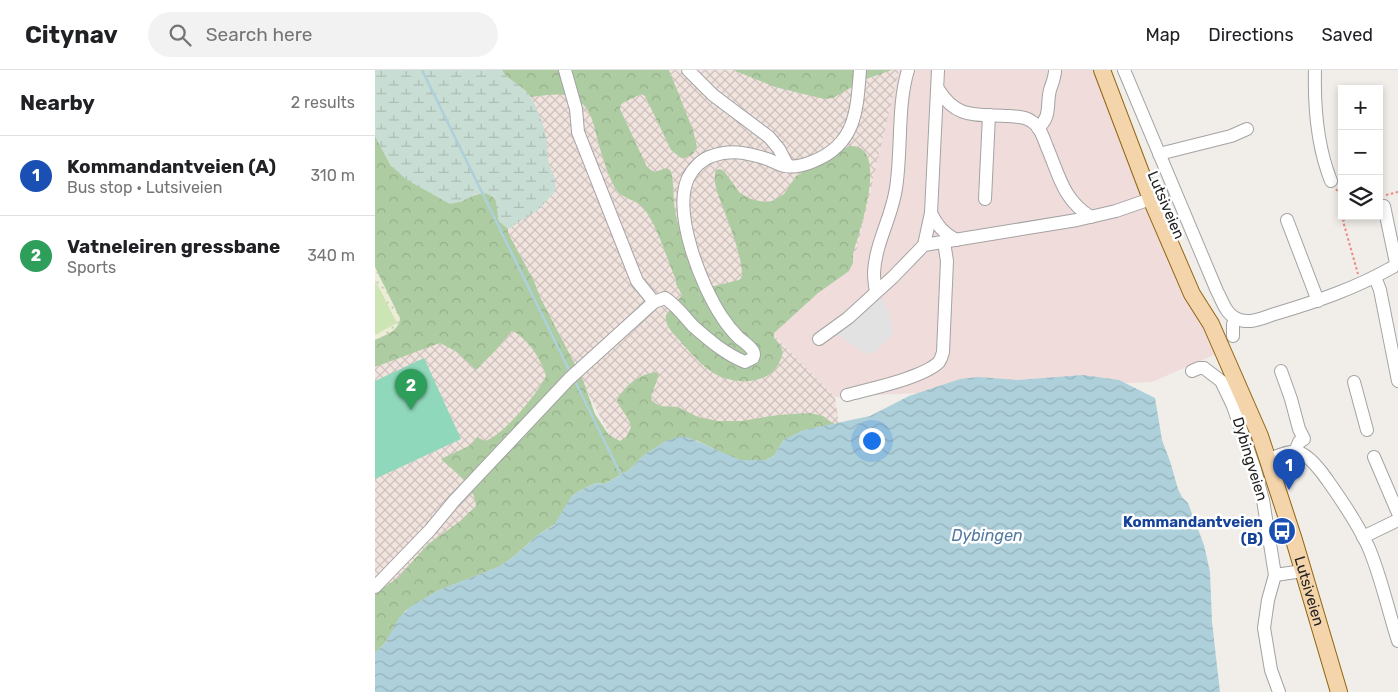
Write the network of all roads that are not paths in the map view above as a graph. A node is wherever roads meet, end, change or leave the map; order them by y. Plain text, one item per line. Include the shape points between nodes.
1 (565, 70) edge
2 (688, 70) edge
3 (860, 70) edge
4 (908, 70) edge
5 (939, 70) edge
6 (1055, 70) edge
7 (1102, 70) edge
8 (1124, 70) edge
9 (1315, 70) edge
10 (938, 89) junction
11 (961, 112) junction
12 (989, 115) junction
13 (936, 119) junction
14 (1038, 128) junction
15 (1247, 129) dead end
16 (1159, 154) junction
17 (788, 166) junction
18 (1331, 181) dead end
19 (1156, 197) junction
20 (985, 199) dead end
21 (1385, 201) road end
22 (931, 213) junction
23 (1091, 217) junction
24 (1287, 220) dead end
25 (950, 241) junction
26 (924, 245) junction
27 (1375, 277) junction
28 (876, 292) junction
29 (1318, 301) junction
30 (654, 302) junction
31 (1237, 319) junction
32 (1233, 336) dead end
33 (819, 339) dead end
34 (1192, 371) dead end
35 (1281, 371) dead end
36 (1397, 381) edge
37 (1354, 382) dead end
38 (847, 395) dead end
39 (1367, 430) dead end
40 (1295, 452) junction
41 (1374, 457) dead end
42 (1268, 459) junction
43 (1398, 513) edge
44 (1398, 520) edge
45 (1363, 537) junction
46 (1303, 571) junction
47 (1275, 575) junction
48 (375, 587) edge
49 (1398, 641) edge
50 (1279, 692) edge
51 (1339, 692) edge

1 - 30 street via 576,109 578,132 637,281
2 - 17 street via 713,95 769,137
3 - 17 street via 853,122 839,147 803,166
4 - 28 street via 902,96 896,190 874,273
5 - 10 street
6 - 14 street via 1047,116
7 - 19 main road, Lutsiveien via 1121,106
8 - 16 street
9 - 18 street via 1319,137
10 - 11 street via 949,104
10 - 13 street
11 - 12 street
11 - 13 street
12 - 14 street via 1028,119
12 - 20 street
13 - 22 street
14 - 23 street via 1067,195 1074,205
15 - 16 street
16 - 31 street via 1225,308
17 - 30 street via 752,154 723,152 696,166 687,179 683,215 695,262 720,314 752,350 753,358 745,362 734,358 705,336 670,301 665,298
19 - 23 street
19 - 42 main road, Lutsiveien via 1191,264 1211,324
21 - 27 street via 1397,263
22 - 25 street
22 - 26 street
23 - 25 street
24 - 29 street
25 - 26 street
25 - 38 street via 940,361 897,382
26 - 28 street
27 - 29 street
27 - 36 street
28 - 33 street
29 - 31 street via 1258,319
30 - 48 street via 569,379
31 - 32 street via 1233,324
34 - 47 street, Dybingveien via 1204,368 1218,377 1233,406 1261,493
35 - 40 street via 1303,439
37 - 39 street
40 - 42 street
40 - 45 street via 1303,454 1322,474
41 - 43 street
42 - 46 main road, Lutsiveien
44 - 45 street
45 - 49 street via 1375,564
46 - 47 street
46 - 51 main road, Lutsiveien
47 - 50 street, Dybingveien via 1264,628 1271,670

